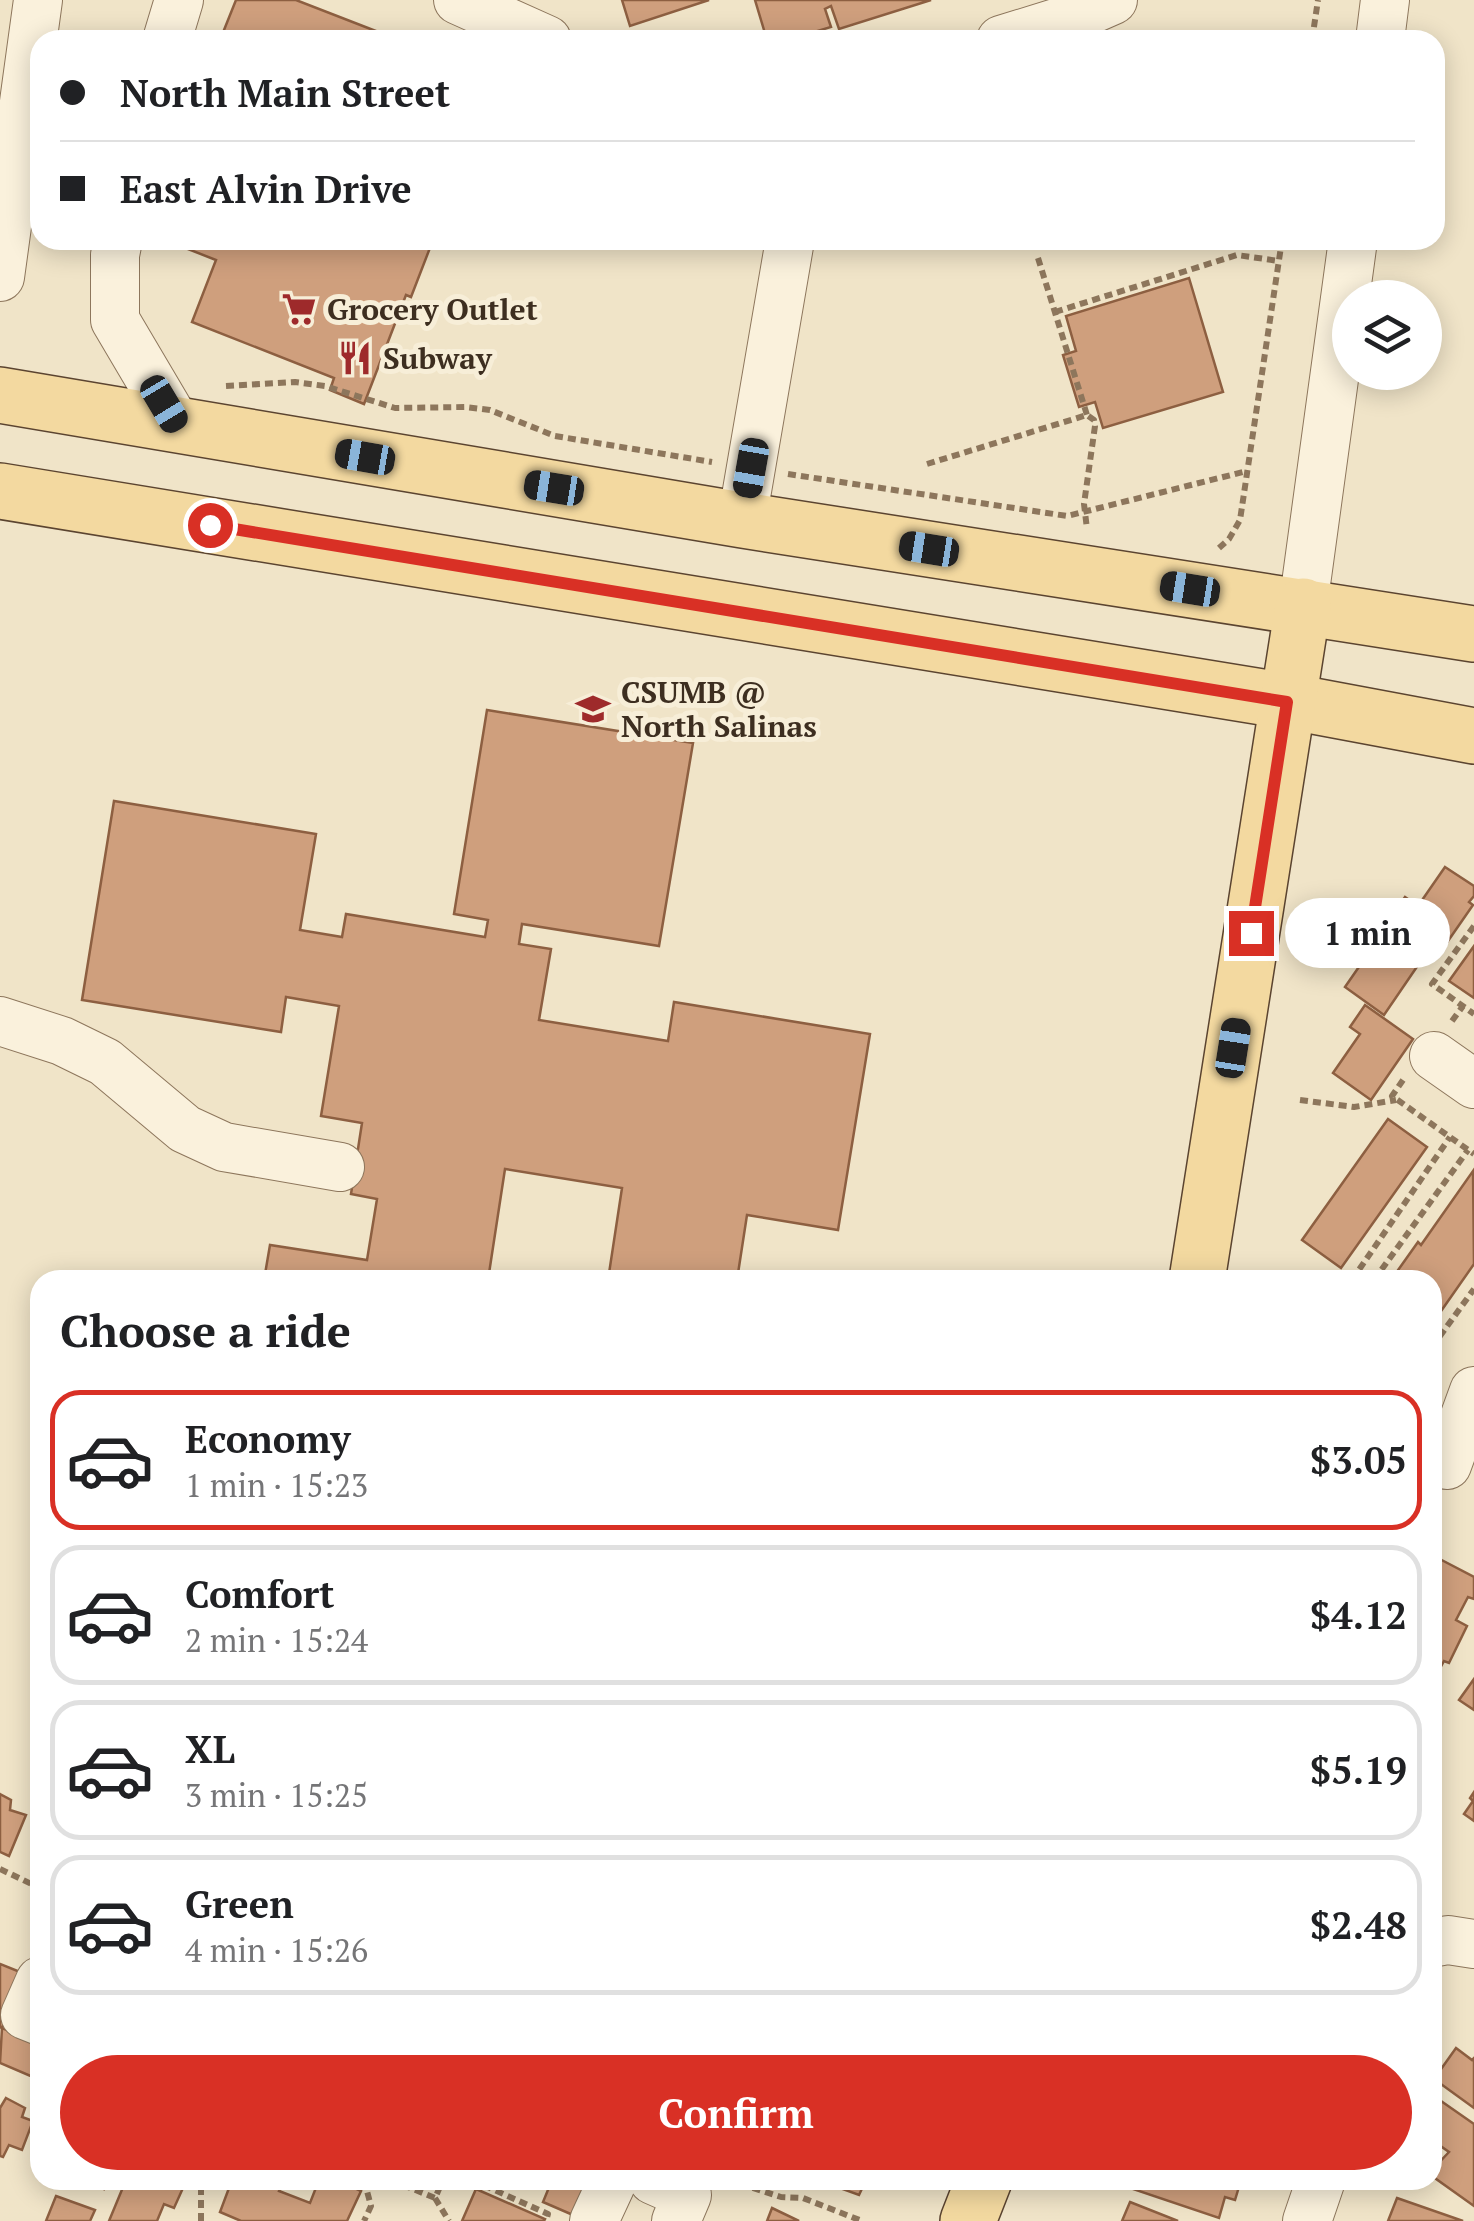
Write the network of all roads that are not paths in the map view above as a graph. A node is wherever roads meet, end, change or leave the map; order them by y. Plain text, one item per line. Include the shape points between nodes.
1 (38, 0) edge
2 (179, 0) edge
3 (458, 0) edge
4 (1113, 0) edge
5 (1385, 0) edge
6 (34, 30) edge
7 (169, 30) edge
8 (524, 30) edge
9 (1033, 30) edge
10 (1381, 30) edge
11 (30, 67) edge
12 (116, 250) edge
13 (788, 250) edge
14 (1352, 250) edge
15 (0, 277) edge
16 (0, 396) edge
17 (177, 425) junction
18 (0, 491) edge
19 (746, 494) junction
20 (1303, 606) junction
21 (1474, 634) edge
22 (1287, 702) junction
23 (1474, 736) edge
24 (0, 1021) edge
25 (1434, 1056) dead end
26 (1474, 1084) edge
27 (340, 1167) dead end
28 (1199, 1270) edge
29 (1474, 1390) edge
30 (1451, 1467) edge
31 (1442, 1942) edge
32 (1474, 1944) edge
33 (608, 2190) edge
34 (676, 2190) edge
35 (980, 2190) edge
36 (1318, 2190) edge
37 (594, 2221) edge
38 (676, 2221) edge
39 (968, 2221) edge
40 (1307, 2221) edge

1 - 6 street
2 - 7 street
3 - 8 street
4 - 9 street
5 - 10 street
11 - 15 street
12 - 17 street via 115,320
13 - 19 street
14 - 20 street
16 - 17 main road
17 - 19 main road
18 - 22 main road
19 - 20 main road
20 - 21 main road
20 - 22 main road
22 - 23 main road
22 - 28 main road
24 - 27 street via 105,1062 185,1129 224,1147
25 - 26 street
29 - 30 street
31 - 32 street
33 - 37 street
34 - 38 street via 687,2195
35 - 39 main road
36 - 40 street

